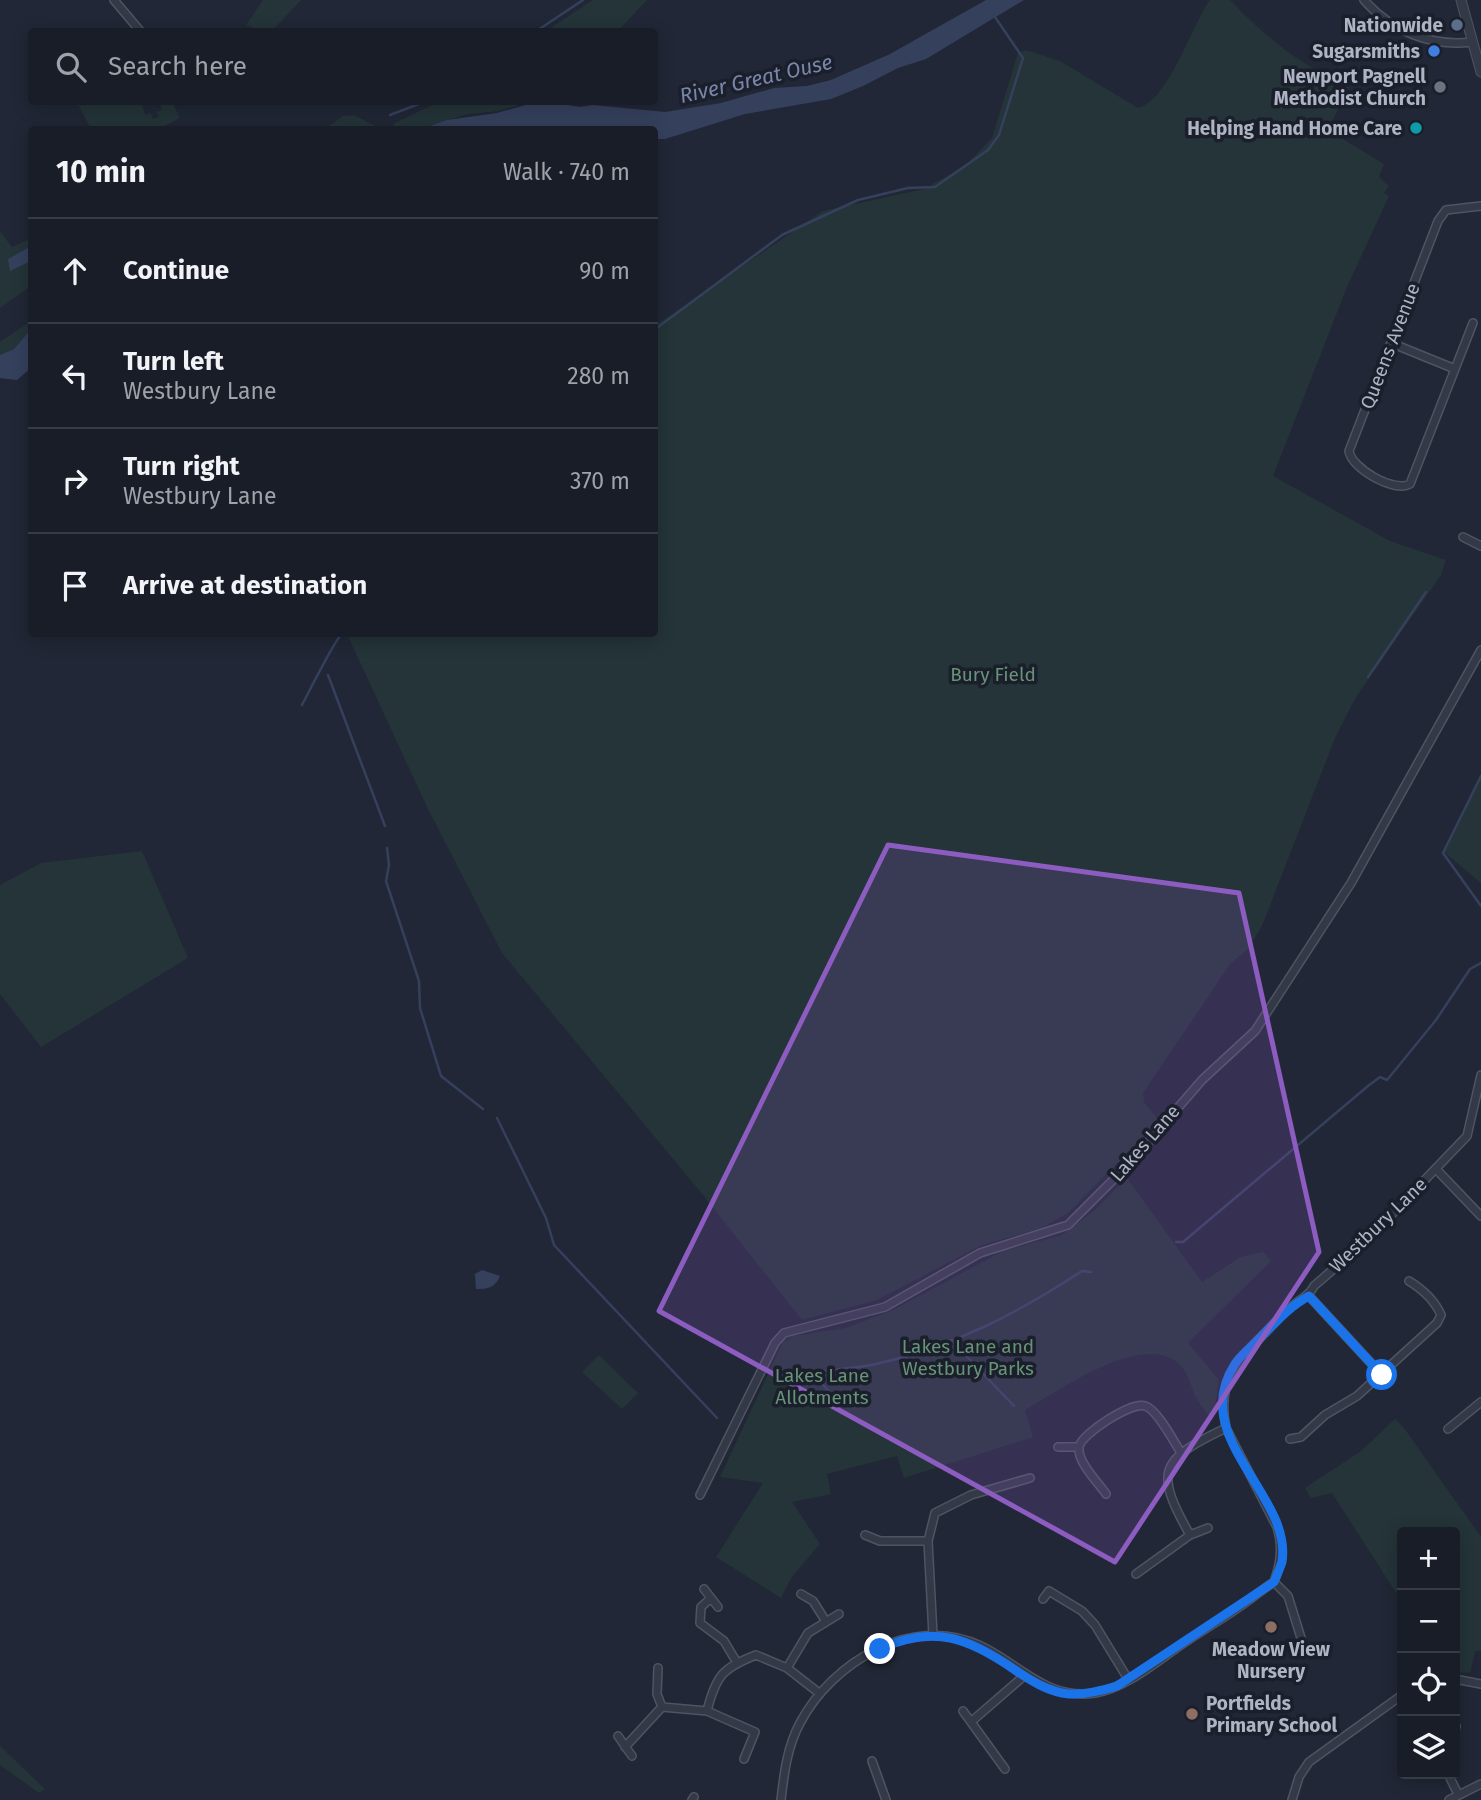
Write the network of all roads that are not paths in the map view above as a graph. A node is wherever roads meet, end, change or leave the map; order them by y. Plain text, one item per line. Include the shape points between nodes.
1 (114, 0) edge
2 (1364, 0) edge
3 (1461, 0) edge
4 (138, 28) edge
5 (1472, 41) junction
6 (1481, 72) edge
7 (1481, 206) edge
8 (1473, 323) dead end
9 (1391, 343) junction
10 (1455, 369) junction
11 (1464, 537) dead end
12 (1481, 546) edge
13 (1481, 650) edge
14 (1481, 1075) edge
15 (1436, 1169) junction
16 (1481, 1216) edge
17 (1409, 1282) dead end
18 (1309, 1296) junction
19 (1382, 1375) junction
20 (1481, 1402) edge
21 (1226, 1428) junction
22 (1448, 1429) dead end
23 (1290, 1439) dead end
24 (1058, 1447) dead end
25 (1079, 1447) junction
26 (1181, 1453) junction
27 (1030, 1478) dead end
28 (1106, 1494) dead end
29 (700, 1495) dead end
30 (1208, 1528) dead end
31 (864, 1535) dead end
32 (1190, 1535) junction
33 (928, 1541) junction
34 (1136, 1574) dead end
35 (1274, 1582) junction
36 (704, 1590) dead end
37 (801, 1594) dead end
38 (710, 1598) junction
39 (1043, 1599) dead end
40 (718, 1607) dead end
41 (839, 1614) dead end
42 (825, 1620) junction
43 (933, 1635) junction
44 (1306, 1654) dead end
45 (736, 1661) junction
46 (658, 1668) dead end
47 (786, 1668) junction
48 (1024, 1676) junction
49 (1128, 1679) junction
50 (1460, 1680) edge
51 (1481, 1684) edge
52 (819, 1693) junction
53 (1397, 1699) edge
54 (662, 1707) junction
55 (707, 1711) junction
56 (963, 1711) dead end
57 (972, 1721) junction
58 (618, 1736) dead end
59 (625, 1746) junction
60 (632, 1756) dead end
61 (744, 1759) dead end
62 (872, 1761) dead end
63 (1005, 1769) dead end
64 (1450, 1779) edge
65 (1481, 1784) edge
66 (1458, 1794) junction
67 (781, 1800) edge
68 (886, 1800) edge
69 (1292, 1800) edge
70 (1449, 1800) edge

1 - 4 street
2 - 5 street via 1387,22 1415,36
3 - 5 street
5 - 6 street
7 - 9 street, Queens Avenue via 1442,214
8 - 10 street
9 - 10 street
9 - 10 street, Queens Avenue via 1349,451 1354,463 1394,487 1410,484
11 - 12 street
13 - 29 street, Lakes Lane via 1350,883 1255,1031 1202,1080 1131,1162 1068,1225 980,1253 885,1307 784,1333
14 - 15 street, Westbury Lane via 1467,1136
15 - 16 street
15 - 18 street, Westbury Lane via 1314,1286
17 - 19 street via 1421,1289 1441,1315
18 - 19 street
18 - 21 street, Westbury Lane via 1296,1303 1236,1363 1227,1380 1222,1411
19 - 23 street via 1301,1437
20 - 22 street via 1452,1419
21 - 26 street
21 - 35 street, Westbury Lane via 1278,1527 1282,1561
24 - 25 street
25 - 26 street via 1083,1438 1138,1405 1152,1409
25 - 28 street via 1081,1458
26 - 32 street via 1166,1484
27 - 33 street via 950,1503 935,1513
30 - 32 street
31 - 33 street via 880,1541
32 - 34 street
33 - 43 street
35 - 44 street via 1288,1596
35 - 49 street
36 - 38 street
37 - 42 street via 813,1601
38 - 40 street
38 - 45 street via 701,1607 700,1623 724,1642
39 - 49 street via 1049,1591 1082,1611 1096,1625
41 - 42 street
42 - 47 street via 808,1633
43 - 48 street via 982,1647
43 - 52 street via 876,1650 845,1668
45 - 47 street via 757,1655
45 - 55 street via 714,1688
46 - 54 street via 657,1694
47 - 52 street
48 - 49 street via 1067,1694 1096,1693
48 - 57 street
50 - 51 street
52 - 67 street via 797,1729 785,1766
53 - 69 street via 1309,1762
54 - 55 street
54 - 59 street
55 - 61 street via 755,1732
56 - 57 street
57 - 63 street
58 - 59 street
59 - 60 street
62 - 68 street
64 - 66 street
65 - 66 street
66 - 70 street

